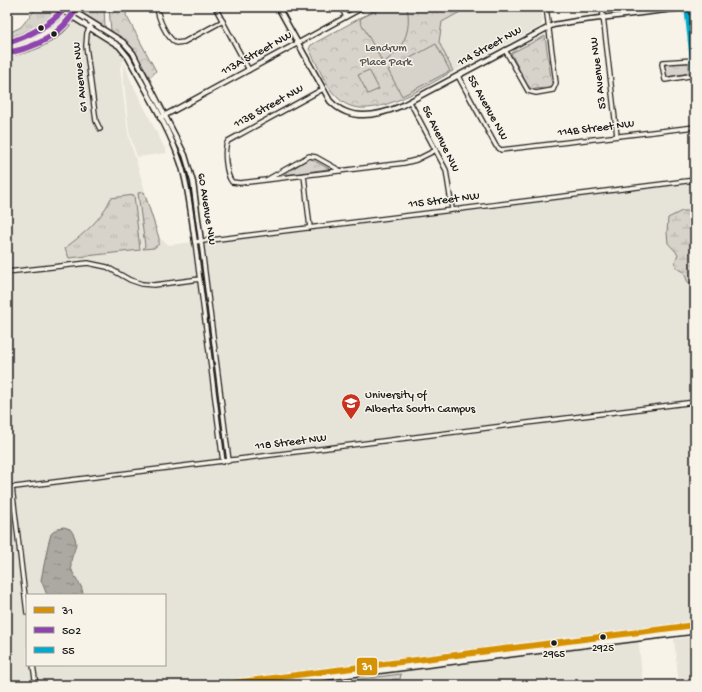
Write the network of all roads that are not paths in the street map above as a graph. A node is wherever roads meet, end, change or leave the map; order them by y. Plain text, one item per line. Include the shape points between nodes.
1 (157, 7) edge
2 (215, 7) edge
3 (278, 7) edge
4 (341, 7) edge
5 (364, 7) edge
6 (546, 7) edge
7 (602, 7) edge
8 (687, 7) edge
9 (692, 7) edge
10 (65, 8) edge
11 (75, 12) edge
12 (346, 17) junction
13 (603, 18) junction
14 (223, 21) junction
15 (92, 22) junction
16 (695, 26) edge
17 (90, 27) junction
18 (549, 27) junction
19 (7, 43) edge
20 (298, 43) junction
21 (505, 50) junction
22 (7, 53) edge
23 (694, 60) edge
24 (249, 70) junction
25 (695, 75) edge
26 (458, 76) junction
27 (695, 78) edge
28 (323, 89) junction
29 (410, 102) junction
30 (166, 115) junction
31 (160, 118) junction
32 (695, 126) edge
33 (100, 129) dead end
34 (617, 136) junction
35 (499, 149) joint
36 (436, 150) junction
37 (341, 171) junction
38 (304, 175) junction
39 (265, 180) junction
40 (695, 180) edge
41 (452, 210) junction
42 (310, 228) junction
43 (201, 241) junction
44 (195, 242) junction
45 (7, 272) edge
46 (199, 279) junction
47 (206, 279) junction
48 (695, 402) edge
49 (229, 461) junction
50 (223, 462) junction
51 (9, 488) edge
52 (26, 606) edge
53 (695, 625) edge
54 (695, 631) edge
55 (33, 666) edge
56 (36, 685) edge
57 (218, 685) edge
58 (264, 685) edge

1 - 14 street via 167,32 176,43 184,42
2 - 14 street
3 - 20 street
4 - 12 street
5 - 12 street, 113A Street NW
6 - 18 street
7 - 13 street, 53 Avenue NW
8 - 9 street, 114 Street NW
8 - 13 street, 114 Street NW
8 - 23 main road
9 - 16 main road
10 - 11 street, 60 Avenue NW
10 - 19 main road via 51,22
11 - 15 street, 60 Avenue NW
11 - 17 street, 60 Avenue NW
11 - 22 main road via 56,34 43,43 26,50
12 - 20 street, 113A Street NW
13 - 18 street, 114 Street NW
13 - 34 street, 53 Avenue NW
14 - 24 street
15 - 17 street, 61 Avenue NW
15 - 30 street, 60 Avenue NW via 129,47
17 - 31 street, 60 Avenue NW via 119,46
17 - 33 street, 61 Avenue NW via 86,46 96,121
18 - 21 street, 114 Street NW
18 - 21 street via 556,83 554,89 530,92
20 - 24 street, 113A Street NW
20 - 28 street
21 - 26 street, 114 Street NW
23 - 25 main road
23 - 25 street via 662,64 665,80
24 - 30 street, 113A Street NW
25 - 27 main road
26 - 29 street, 114 Street NW
26 - 35 street, 55 Avenue NW
28 - 29 street, 114 Street NW via 336,107 353,115 380,113
28 - 39 street, 113B Street NW via 238,135 227,144 229,175 232,182 236,184
29 - 36 street, 56 Avenue NW
30 - 31 street, 113A Street NW
30 - 43 street, 60 Avenue NW via 191,173
31 - 44 street, 60 Avenue NW via 184,173
32 - 34 street, 114B Street NW
34 - 35 street, 114B Street NW
36 - 37 street via 411,162
36 - 41 street, 56 Avenue NW via 448,173
37 - 38 street
37 - 39 street via 316,157 309,156
38 - 39 street
38 - 42 street
40 - 41 street, 115 Street NW
41 - 42 street, 115 Street NW
42 - 43 street, 115 Street NW
43 - 44 street, 115 Street NW
43 - 47 street, 60 Avenue NW
44 - 46 street, 60 Avenue NW
45 - 46 street via 88,263 107,267 142,284 154,285
46 - 47 street
46 - 50 street, 60 Avenue NW
47 - 49 street, 60 Avenue NW
48 - 49 street, 118 Street NW
49 - 50 street, 118 Street NW
50 - 51 street, 118 Street NW
51 - 52 street
53 - 57 main road
54 - 58 main road
55 - 56 street

